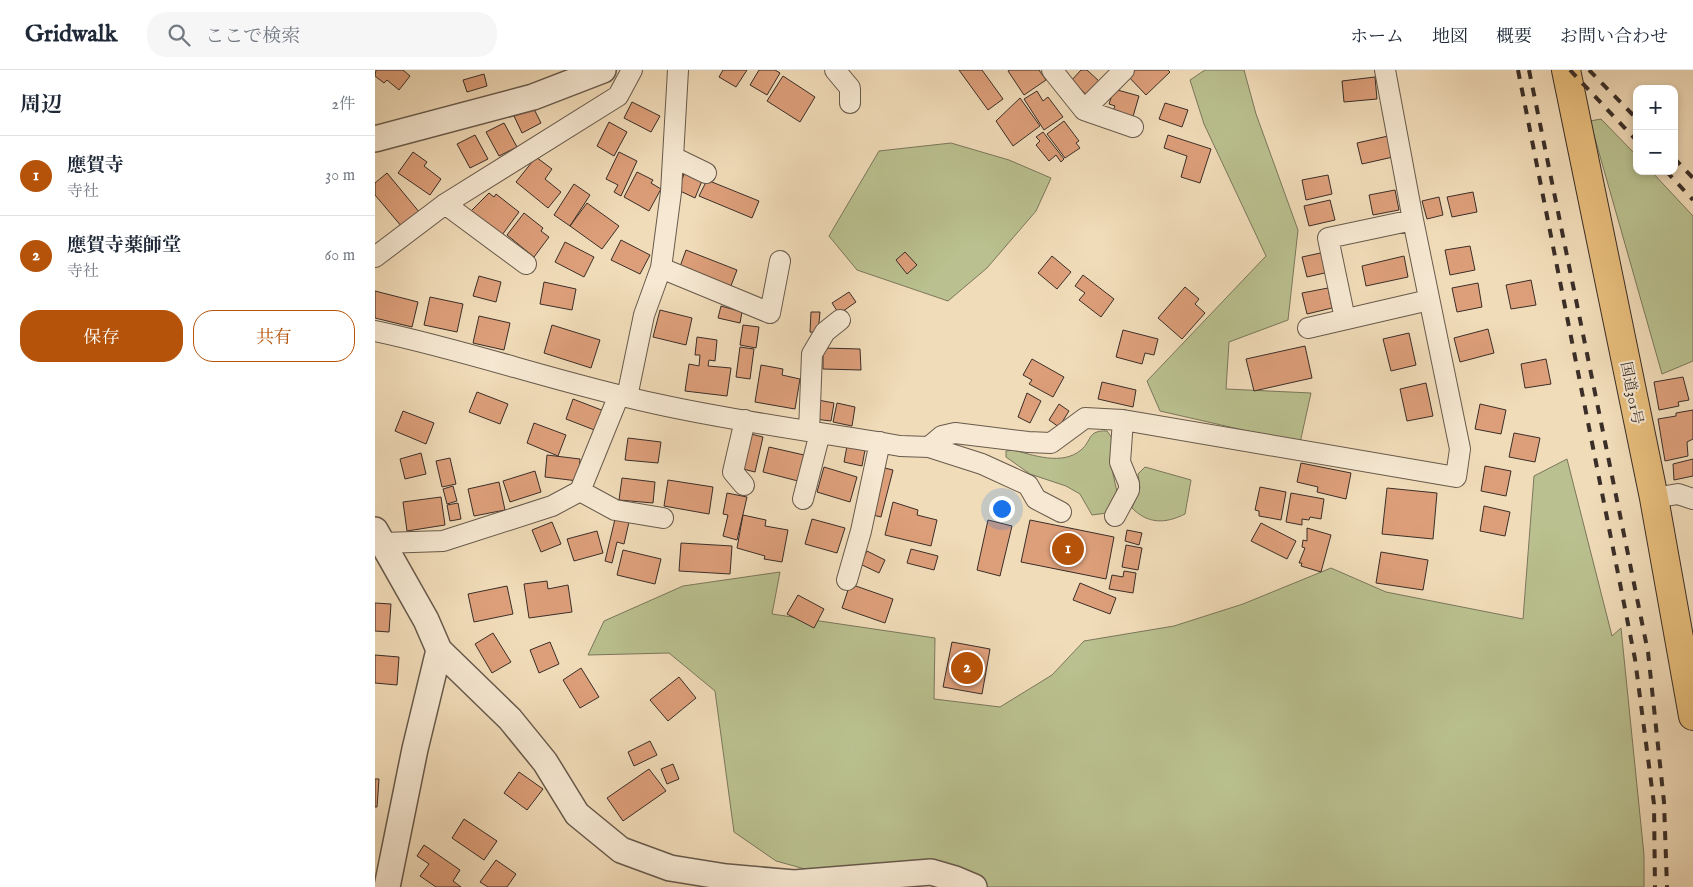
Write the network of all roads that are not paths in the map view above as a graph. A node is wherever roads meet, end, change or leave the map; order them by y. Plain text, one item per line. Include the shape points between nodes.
1 (603, 70) edge
2 (631, 70) edge
3 (678, 70) edge
4 (835, 70) edge
5 (1052, 70) edge
6 (1124, 70) edge
7 (1385, 70) edge
8 (1566, 70) edge
9 (850, 103) dead end
10 (1084, 110) junction
11 (1133, 127) dead end
12 (375, 139) edge
13 (673, 157) junction
14 (706, 173) dead end
15 (445, 204) junction
16 (1413, 220) junction
17 (375, 257) edge
18 (780, 260) dead end
19 (526, 264) dead end
20 (661, 268) junction
21 (1429, 300) junction
22 (1345, 319) junction
23 (840, 320) dead end
24 (1308, 328) dead end
25 (375, 332) edge
26 (623, 396) junction
27 (745, 420) junction
28 (1123, 420) junction
29 (815, 432) junction
30 (880, 442) junction
31 (929, 447) junction
32 (743, 485) dead end
33 (580, 491) junction
34 (1653, 498) junction
35 (1693, 499) edge
36 (803, 500) dead end
37 (1061, 512) dead end
38 (1115, 516) dead end
39 (663, 518) dead end
40 (379, 536) edge
41 (847, 580) dead end
42 (439, 650) junction
43 (1693, 716) edge
44 (796, 885) edge
45 (387, 887) edge
46 (973, 887) edge

1 - 12 street via 533,97
2 - 15 street via 618,96
3 - 13 street
4 - 9 street via 851,88
5 - 10 street
6 - 10 street
7 - 16 street
8 - 34 highway, 国道301号
10 - 11 street
13 - 14 street
13 - 20 street
15 - 17 street
15 - 19 street
16 - 21 street
16 - 22 street via 1328,238
18 - 20 street via 770,313
20 - 26 street via 644,315
21 - 22 street
21 - 28 street via 1460,449 1456,477
22 - 24 street
23 - 29 street via 825,332 811,354
25 - 26 street via 440,345
26 - 27 street
26 - 33 street
27 - 29 street
27 - 32 street via 733,472
28 - 31 street via 1085,418 1051,443 955,433 942,436
28 - 38 street via 1120,462 1129,490
29 - 30 street
29 - 36 street
30 - 31 street
30 - 41 street
31 - 37 street via 982,464 1028,485 1036,499
33 - 39 street via 615,510
33 - 40 street via 552,506 443,541
34 - 35 street via 1678,494
34 - 43 highway, 国道301号
40 - 42 street
42 - 44 street via 510,719 545,762 577,814 621,850 670,868
42 - 45 street
44 - 46 street via 931,872

